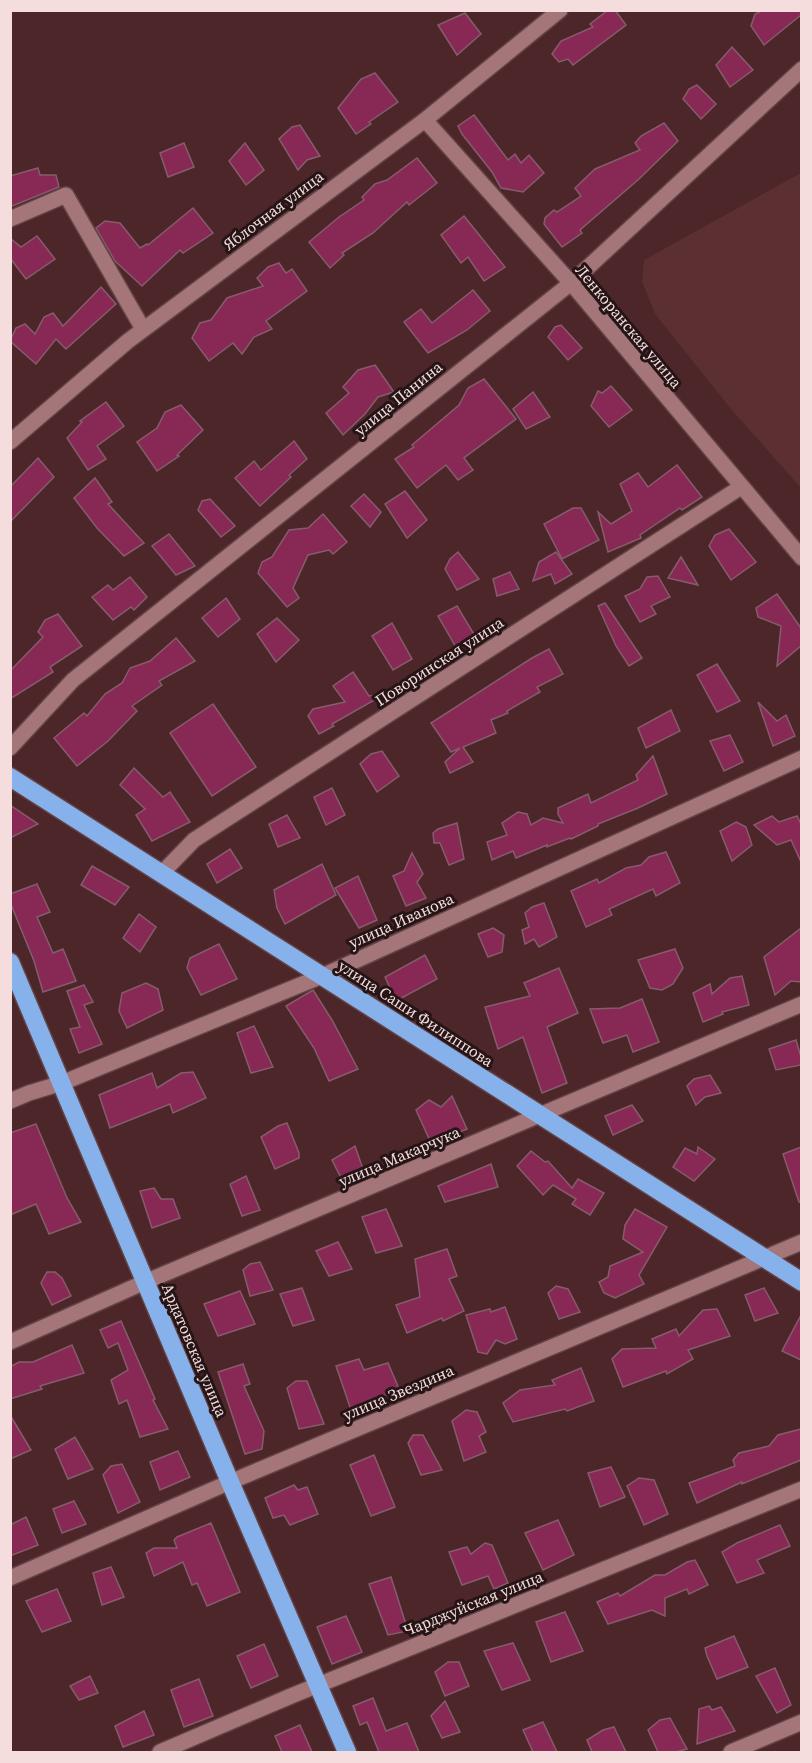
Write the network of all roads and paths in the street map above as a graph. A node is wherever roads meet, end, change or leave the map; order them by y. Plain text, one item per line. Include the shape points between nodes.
1 (560, 10) edge
2 (801, 69) edge
3 (425, 120) junction
4 (10, 219) edge
5 (571, 284) junction
6 (143, 329) junction
7 (10, 442) edge
8 (741, 487) junction
9 (801, 558) edge
10 (10, 748) edge
11 (801, 758) edge
12 (10, 777) edge
13 (162, 873) junction
14 (10, 962) edge
15 (322, 976) junction
16 (801, 1004) edge
17 (62, 1083) junction
18 (10, 1101) edge
19 (541, 1116) junction
20 (801, 1242) edge
21 (763, 1258) junction
22 (145, 1282) junction
23 (801, 1282) edge
24 (10, 1342) edge
25 (230, 1482) junction
26 (801, 1489) edge
27 (10, 1578) edge
28 (318, 1686) junction
29 (801, 1722) edge
30 (160, 1752) edge
31 (347, 1752) edge
32 (731, 1752) edge

1 - 3 street, Яблочная улица
2 - 5 street, улица Панина
3 - 5 street, Ленкоранская улица
3 - 6 street, Яблочная улица
4 - 6 street via 66,195
5 - 8 street, Ленкоранская улица
5 - 10 street, улица Панина via 73,680
6 - 7 street, Яблочная улица
8 - 9 street, Ленкоранская улица
8 - 13 street, Поворинская улица via 194,840
11 - 15 street, улица Иванова
12 - 13 highway, улица Саши Филиппова
13 - 15 highway, улица Саши Филиппова
14 - 17 highway, Ардатовская улица
15 - 17 street, улица Иванова
15 - 19 highway, улица Саши Филиппова
16 - 19 street, улица Макарчука
17 - 18 street, улица Иванова
17 - 22 highway, Ардатовская улица
19 - 21 highway, улица Саши Филиппова
19 - 22 street, улица Макарчука
20 - 21 street, улица Звездина
21 - 23 highway, улица Саши Филиппова
21 - 25 street, улица Звездина
22 - 24 street, улица Макарчука
22 - 25 highway, Ардатовская улица
25 - 27 street, улица Звездина
25 - 28 highway, Ардатовская улица
26 - 28 street, Чарджуйская улица
28 - 30 street, Чарджуйская улица
28 - 31 highway, Ардатовская улица
29 - 32 street

